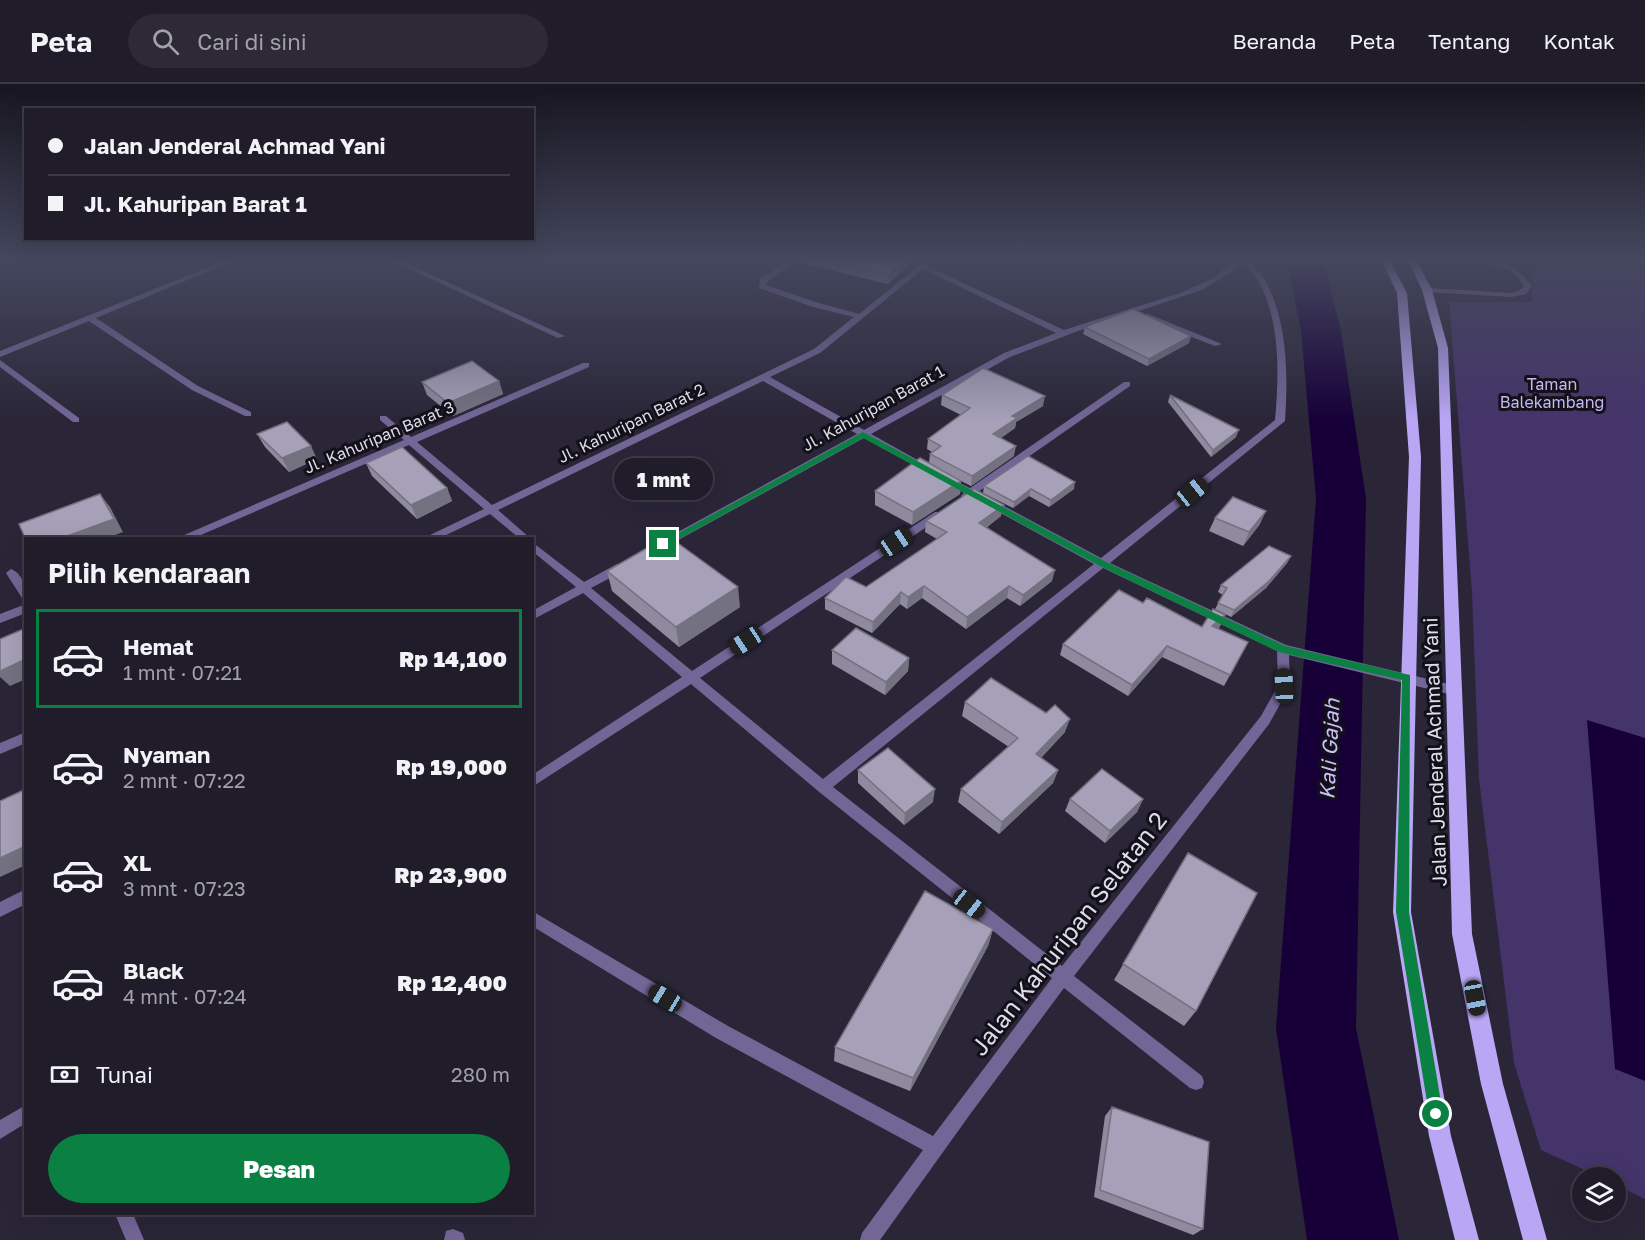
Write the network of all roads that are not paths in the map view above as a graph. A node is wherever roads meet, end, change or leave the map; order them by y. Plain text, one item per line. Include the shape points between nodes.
1 (98, 313) edge
2 (510, 313) edge
3 (839, 313) edge
4 (864, 313) edge
5 (1021, 313) edge
6 (1121, 313) edge
7 (1138, 313) edge
8 (1272, 313) edge
9 (1404, 313) edge
10 (1434, 313) edge
11 (88, 317) junction
12 (856, 319) junction
13 (1063, 333) junction
14 (561, 336) dead end
15 (1218, 344) dead end
16 (0, 354) edge
17 (0, 363) edge
18 (586, 365) dead end
19 (763, 376) junction
20 (1127, 384) dead end
21 (248, 414) dead end
22 (383, 418) dead end
23 (76, 420) dead end
24 (863, 435) junction
25 (409, 442) junction
26 (972, 493) junction
27 (491, 510) junction
28 (188, 537) edge
29 (434, 537) edge
30 (524, 537) edge
31 (534, 547) edge
32 (645, 554) edge
33 (635, 560) edge
34 (1103, 564) junction
35 (11, 573) dead end
36 (583, 588) junction
37 (24, 592) edge
38 (24, 609) edge
39 (534, 615) edge
40 (0, 619) edge
41 (1288, 650) junction
42 (689, 678) junction
43 (1407, 678) junction
44 (1453, 690) junction
45 (24, 738) edge
46 (0, 749) edge
47 (534, 781) edge
48 (823, 787) junction
49 (24, 897) edge
50 (0, 910) edge
51 (534, 919) edge
52 (1061, 977) junction
53 (1196, 1082) dead end
54 (24, 1114) edge
55 (0, 1130) edge
56 (934, 1146) junction
57 (124, 1215) edge
58 (135, 1240) edge
59 (868, 1240) edge
60 (1467, 1240) edge
61 (1535, 1240) edge

1 - 11 street
2 - 14 street
3 - 12 street
4 - 12 street, Jl. Kahuripan Barat 2
5 - 13 street
6 - 13 street, Jl. Kahuripan Barat 1
7 - 15 street
8 - 34 street via 1282,392 1280,421
9 - 43 main road, Jalan Jenderal Achmad Yani via 1415,458
10 - 44 main road, Jalan Jenderal Achmad Yani via 1443,348
11 - 16 street
11 - 21 street via 195,388
12 - 19 street, Jl. Kahuripan Barat 2 via 817,351
13 - 24 street, Jl. Kahuripan Barat 1 via 1007,355
17 - 23 street
18 - 25 street, Jl. Kahuripan Barat 3
19 - 24 street
19 - 27 street, Jl. Kahuripan Barat 2
20 - 26 street
22 - 25 street
24 - 26 street
24 - 32 street, Jl. Kahuripan Barat 1
25 - 27 street
25 - 28 street, Jl. Kahuripan Barat 3
26 - 34 street
26 - 42 street
27 - 29 street, Jl. Kahuripan Barat 2
27 - 30 street
31 - 36 street
33 - 36 street
34 - 41 street
34 - 48 street
35 - 37 street
36 - 39 street
36 - 42 street
38 - 40 street
41 - 43 street
41 - 52 street, Jalan Kahuripan Selatan 2 via 1284,686 1266,720
42 - 47 street
42 - 48 street
43 - 44 street
43 - 60 main road, Jalan Jenderal Achmad Yani via 1402,912 1440,1136
44 - 61 main road, Jalan Jenderal Achmad Yani via 1462,934 1492,1084
45 - 46 street
48 - 52 street
49 - 50 street
51 - 56 street via 722,1032
52 - 53 street
52 - 56 street, Jalan Kahuripan Selatan 2
54 - 55 street
56 - 59 street, Jalan Kahuripan Selatan 2
57 - 58 street

